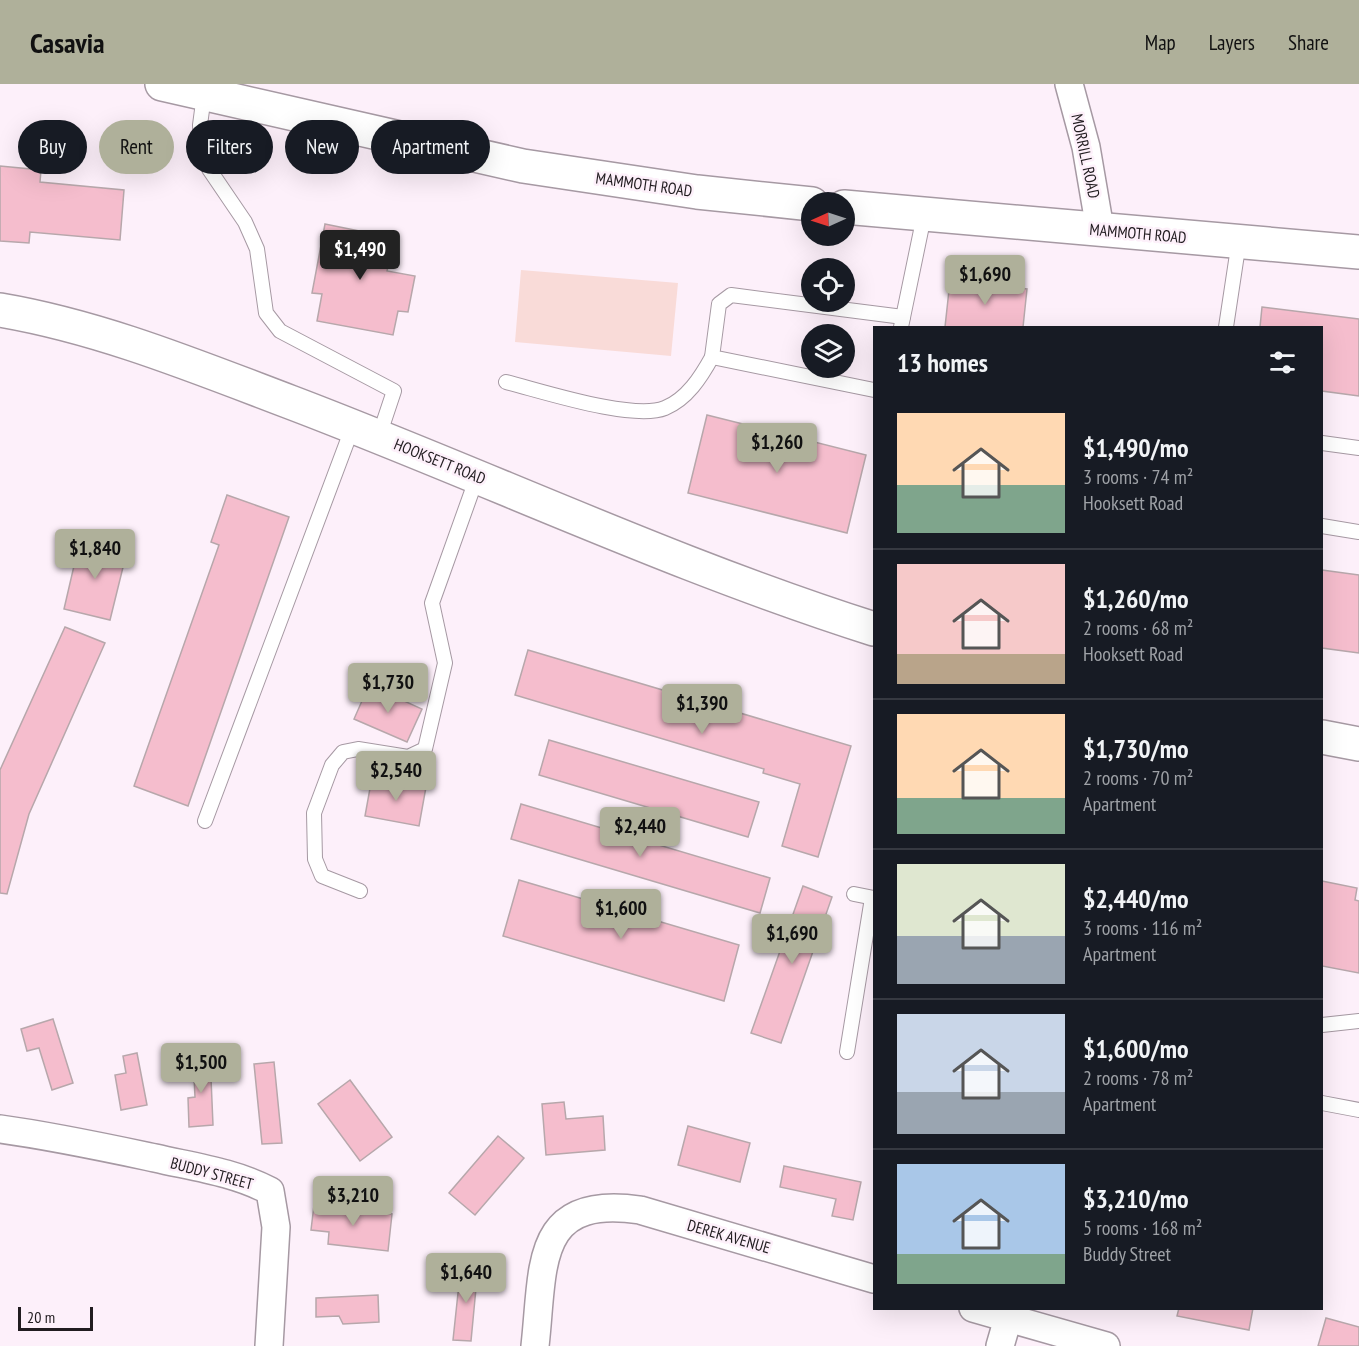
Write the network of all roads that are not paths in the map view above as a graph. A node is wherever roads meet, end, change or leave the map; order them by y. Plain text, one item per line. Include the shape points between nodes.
1 (162, 84) edge
2 (1069, 84) edge
3 (204, 95) junction
4 (801, 203) edge
5 (855, 208) edge
6 (924, 216) junction
7 (1100, 229) junction
8 (1239, 241) junction
9 (1359, 252) edge
10 (0, 310) edge
11 (902, 322) edge
12 (1226, 326) edge
13 (712, 357) junction
14 (506, 382) dead end
15 (873, 390) edge
16 (366, 431) junction
17 (1323, 443) edge
18 (1359, 448) edge
19 (477, 477) junction
20 (1323, 526) edge
21 (1359, 532) edge
22 (873, 629) edge
23 (1323, 737) edge
24 (1359, 744) edge
25 (205, 821) dead end
26 (360, 891) dead end
27 (854, 894) dead end
28 (873, 898) edge
29 (1359, 1020) edge
30 (1323, 1025) edge
31 (847, 1052) dead end
32 (1323, 1103) edge
33 (1359, 1110) edge
34 (0, 1129) edge
35 (873, 1279) edge
36 (988, 1310) edge
37 (1010, 1313) edge
38 (269, 1346) edge
39 (535, 1346) edge
40 (1000, 1346) edge
41 (1106, 1346) edge

1 - 3 main road, MAMMOTH ROAD
2 - 7 street, MORRILL ROAD via 1086,147
3 - 4 main road, MAMMOTH ROAD via 523,166
3 - 16 lane via 201,148 209,169 245,222 257,249 266,313 280,331 394,391
5 - 6 main road, MAMMOTH ROAD
6 - 7 main road, MAMMOTH ROAD
6 - 11 lane
7 - 8 main road, MAMMOTH ROAD
8 - 9 main road, MAMMOTH ROAD
8 - 12 lane
10 - 16 main road, HOOKSETT ROAD via 130,343
11 - 13 lane via 731,295 719,304
13 - 14 lane via 688,391 665,408 644,411
13 - 15 lane
16 - 19 main road, HOOKSETT ROAD
16 - 25 lane
17 - 18 lane
19 - 22 main road, HOOKSETT ROAD
19 - 26 lane via 432,603 445,663 425,749 408,757 358,749 343,752 332,765 314,813 315,859 322,876
20 - 21 lane
23 - 24 main road
27 - 28 lane
28 - 31 lane
29 - 30 lane
32 - 33 lane
34 - 38 street, BUDDY STREET via 220,1172 250,1180 270,1191 276,1227
35 - 39 street, DEREK AVENUE via 640,1210 610,1206 582,1211 556,1228 545,1256
36 - 37 street
37 - 40 street
37 - 41 street

